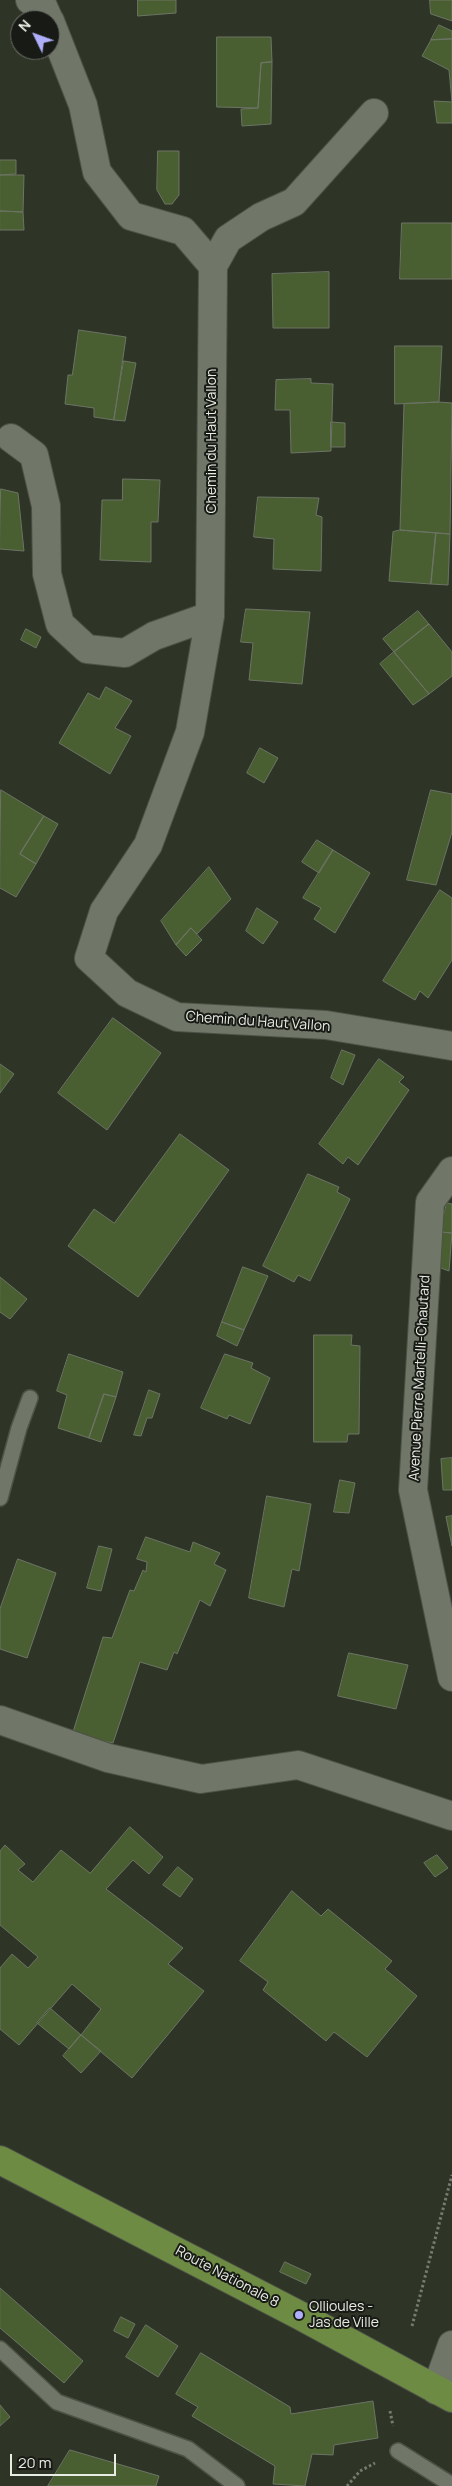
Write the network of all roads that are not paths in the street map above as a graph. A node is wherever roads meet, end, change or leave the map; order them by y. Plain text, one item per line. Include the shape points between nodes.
1 (30, 0) edge
2 (45, 10) edge
3 (60, 46) edge
4 (374, 114) dead end
5 (213, 266) junction
6 (11, 438) dead end
7 (210, 616) junction
8 (452, 1046) edge
9 (452, 1171) edge
10 (30, 1398) dead end
11 (0, 1498) edge
12 (452, 1677) edge
13 (0, 1720) edge
14 (452, 1816) edge
15 (0, 2160) edge
16 (452, 2345) edge
17 (0, 2348) edge
18 (444, 2394) edge
19 (398, 2451) road end
20 (452, 2485) edge
21 (237, 2486) edge

1 - 2 street via 42,4
3 - 5 street via 83,105 98,172 131,216 183,231
4 - 5 street, Chemin du Haut Vallon via 294,202 261,217 228,240
5 - 7 street, Chemin du Haut Vallon
6 - 7 street via 34,456 46,506 48,574 60,624 80,643 87,649 125,653 154,636
7 - 8 street, Chemin du Haut Vallon via 190,732 148,845 104,911 89,958 128,993 177,1016 326,1025
9 - 12 street, Avenue Pierre Martelli-Chautard via 430,1202 413,1490
10 - 11 lane
13 - 14 street via 108,1758 201,1779 298,1765
15 - 18 main road, Route Nationale 8 via 291,2310
16 - 18 street
17 - 21 lane via 57,2402 188,2449
19 - 20 lane

